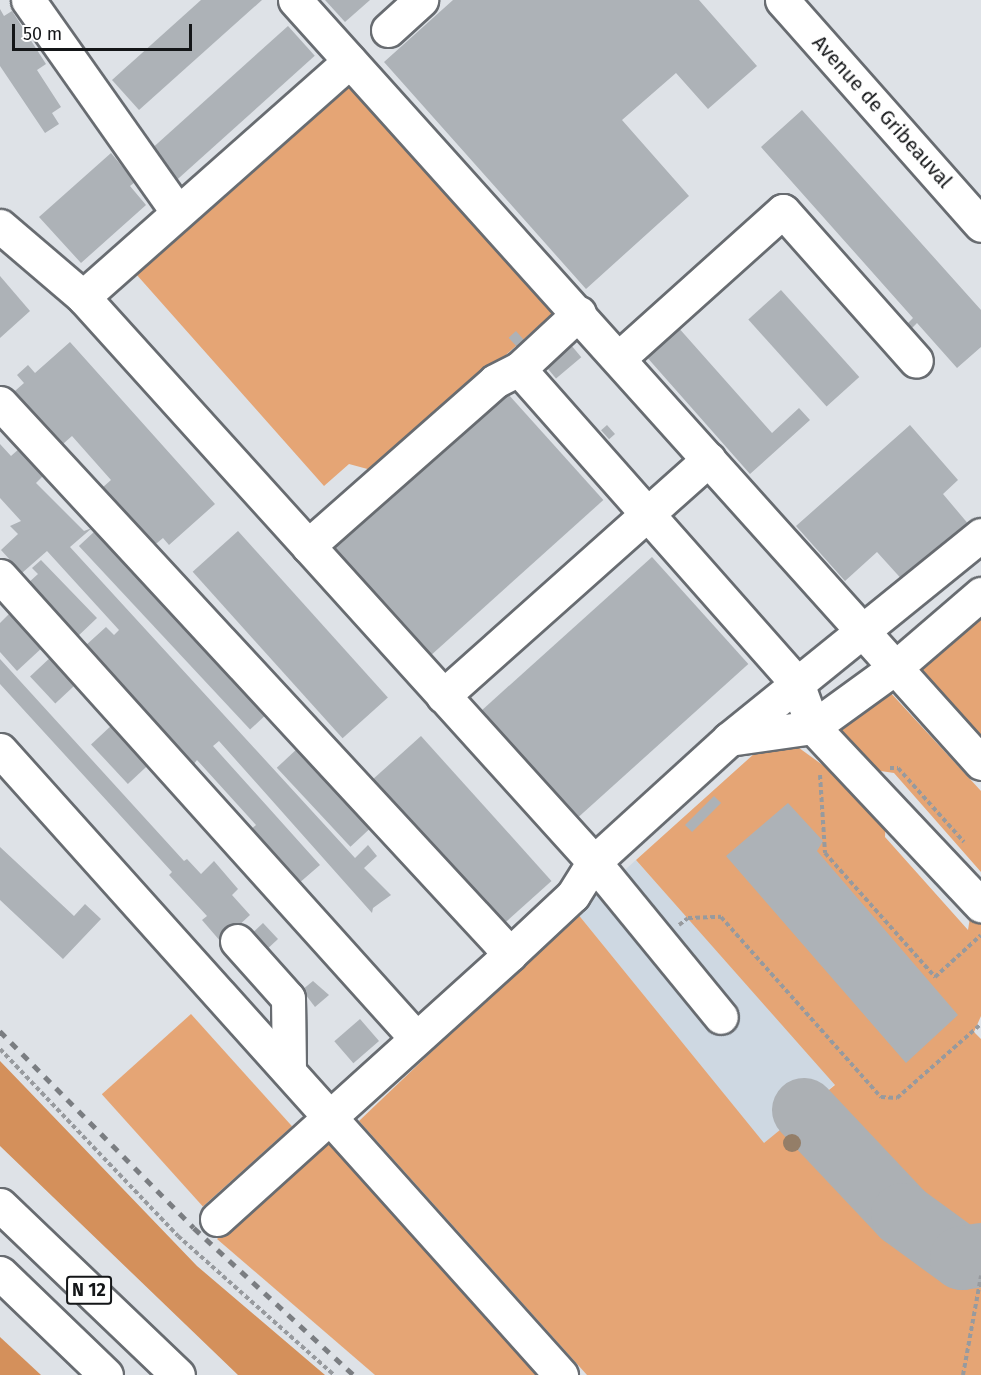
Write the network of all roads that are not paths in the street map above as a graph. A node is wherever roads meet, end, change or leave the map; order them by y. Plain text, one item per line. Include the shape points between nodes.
1 (28, 0) edge
2 (294, 0) edge
3 (420, 0) edge
4 (782, 0) edge
5 (388, 30) dead end
6 (350, 61) junction
7 (177, 211) junction
8 (981, 225) edge
9 (0, 226) edge
10 (83, 297) junction
11 (579, 313) junction
12 (619, 358) junction
13 (916, 361) dead end
14 (519, 369) junction
15 (0, 403) edge
16 (709, 459) junction
17 (645, 515) junction
18 (981, 535) edge
19 (308, 546) junction
20 (0, 576) edge
21 (981, 594) edge
22 (861, 631) junction
23 (896, 667) junction
24 (797, 683) junction
25 (443, 696) junction
26 (813, 728) junction
27 (729, 739) junction
28 (0, 750) edge
29 (981, 763) edge
30 (594, 862) junction
31 (981, 905) edge
32 (237, 941) dead end
33 (510, 954) junction
34 (721, 1017) dead end
35 (416, 1038) junction
36 (289, 1068) junction
37 (331, 1116) junction
38 (0, 1205) edge
39 (217, 1219) dead end
40 (0, 1273) edge
41 (106, 1375) edge
42 (178, 1375) edge
43 (561, 1375) edge

1 - 7 main road
2 - 6 main road
3 - 5 main road
4 - 8 main road, Avenue de Gribeauval
6 - 7 main road
6 - 11 main road
7 - 10 main road
9 - 10 main road
10 - 19 main road
11 - 12 main road
11 - 14 main road
12 - 13 main road via 783,211
12 - 16 main road
14 - 17 main road
14 - 19 main road via 495,381
15 - 33 main road
16 - 17 main road
16 - 22 main road
17 - 24 main road
17 - 25 main road
18 - 22 main road
19 - 25 main road
20 - 35 main road
21 - 23 main road
22 - 23 main road
22 - 24 main road
23 - 26 main road
23 - 29 main road
24 - 26 main road
24 - 27 main road
25 - 30 main road
26 - 27 main road
26 - 31 main road
27 - 30 main road
28 - 36 main road
30 - 33 main road via 573,895
30 - 34 main road
32 - 36 main road via 288,998
33 - 35 main road
35 - 37 main road
36 - 37 main road
37 - 39 main road
37 - 43 main road
38 - 42 main road, N 12
40 - 41 main road, N 12

